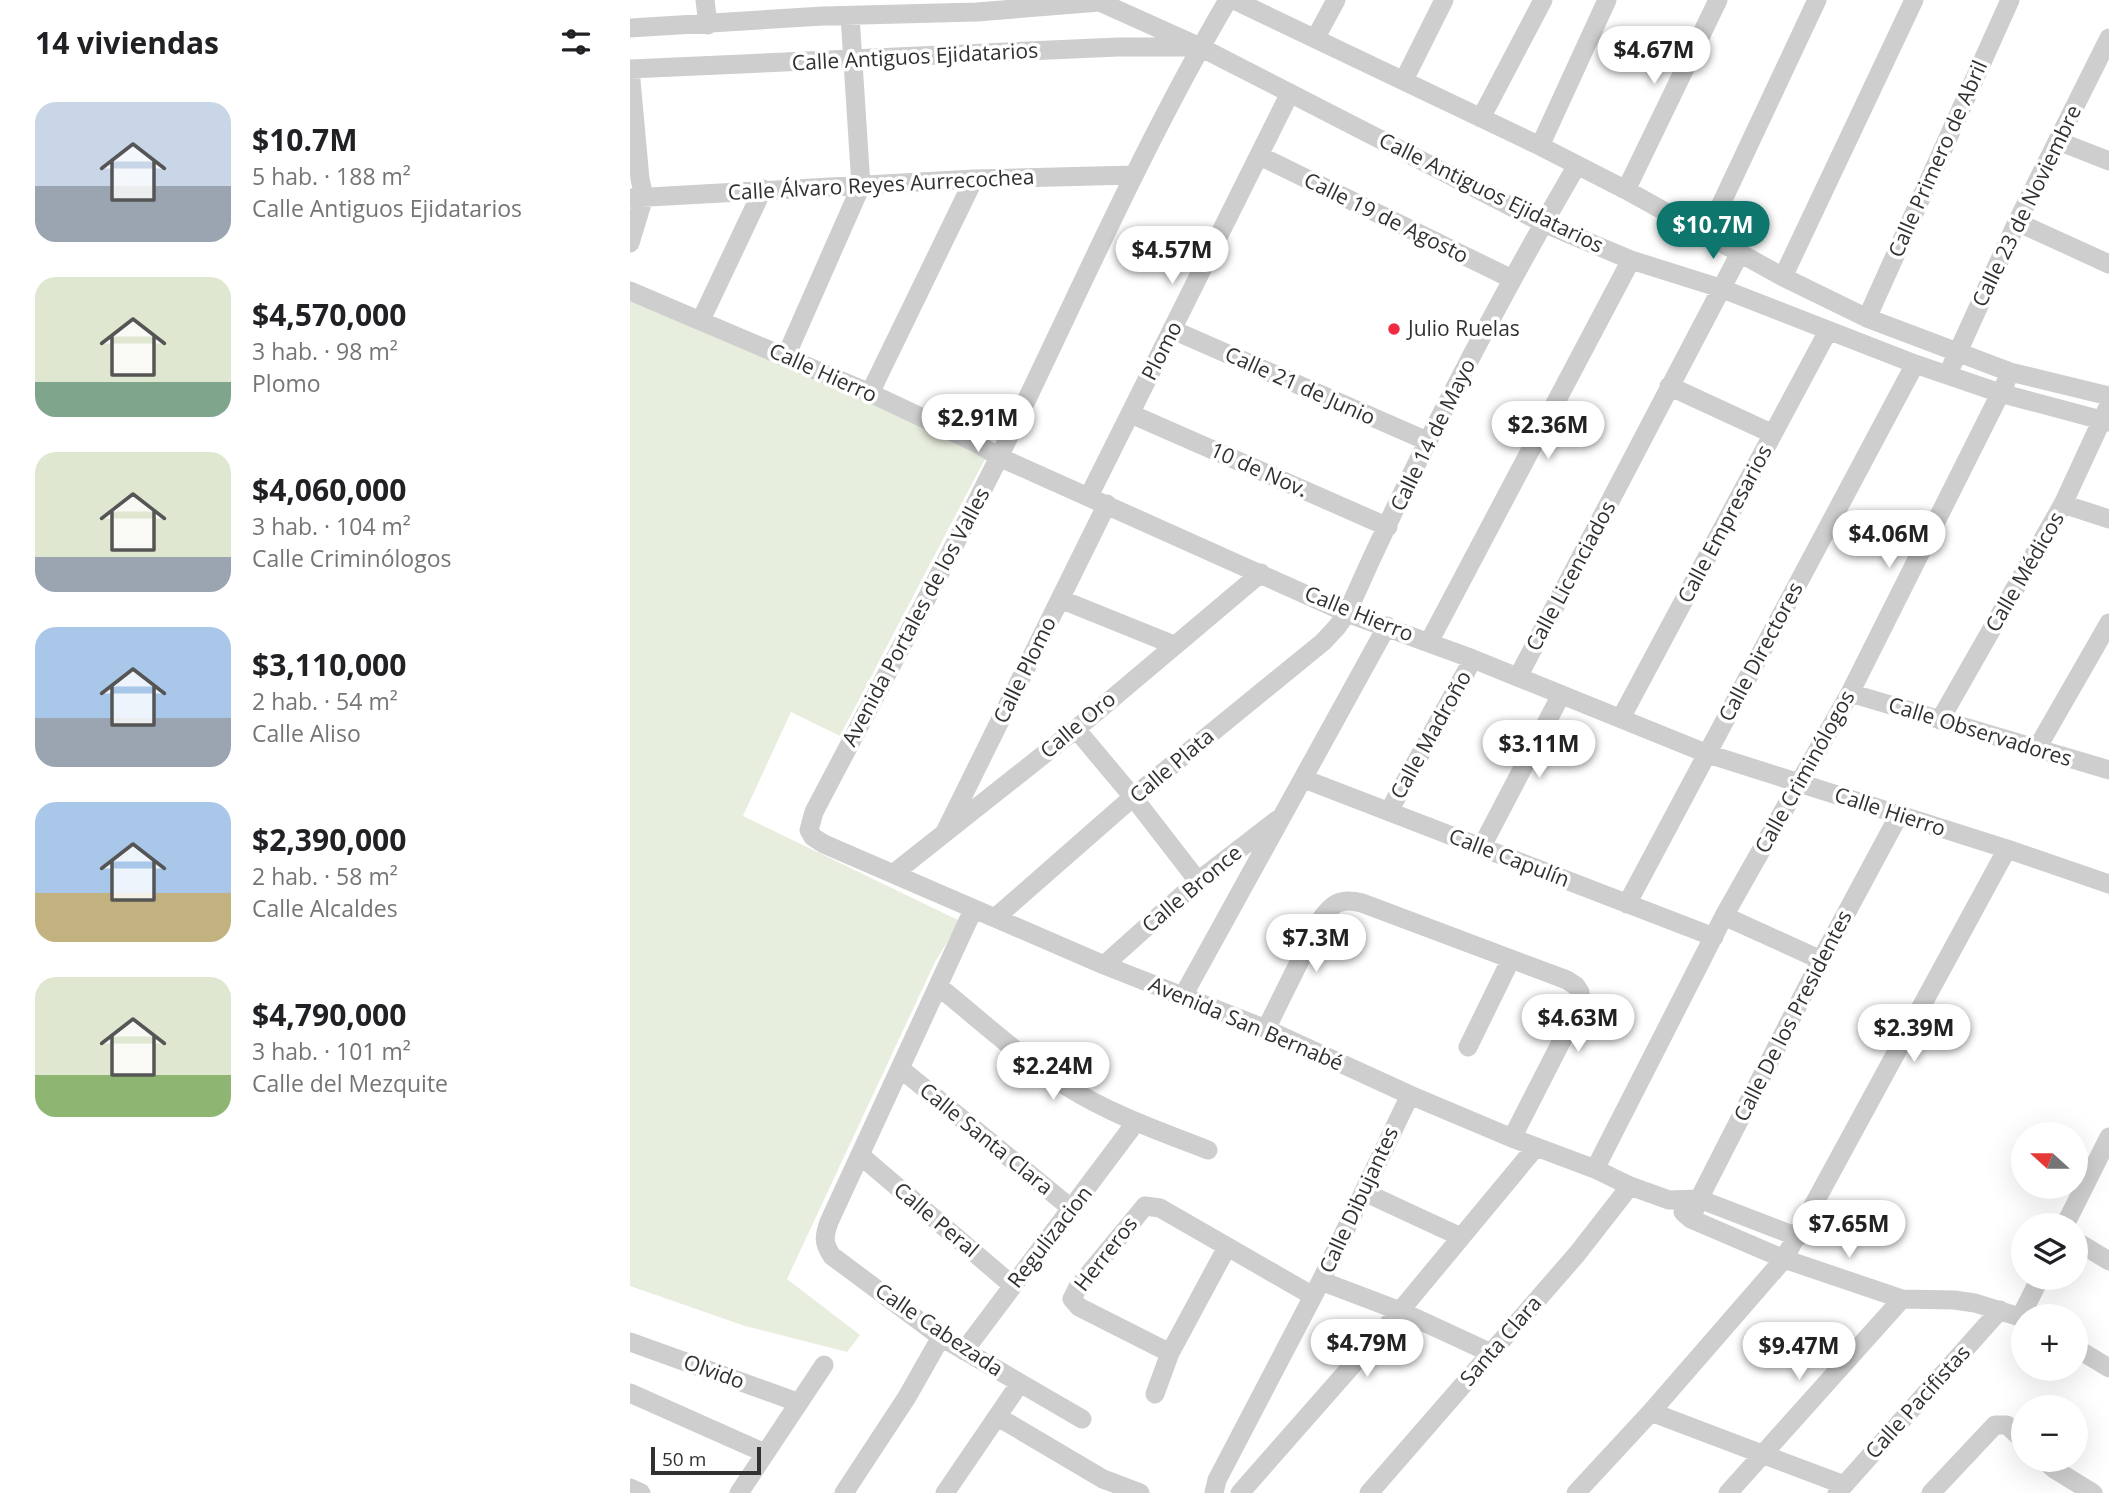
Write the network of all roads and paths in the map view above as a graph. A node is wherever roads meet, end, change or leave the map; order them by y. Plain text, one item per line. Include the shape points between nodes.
1 (705, 0) edge
2 (1228, 0) edge
3 (1234, 0) edge
4 (1336, 0) edge
5 (1444, 0) edge
6 (1543, 0) edge
7 (1607, 0) edge
8 (1718, 0) edge
9 (1817, 0) edge
10 (1913, 0) edge
11 (2010, 0) edge
12 (1100, 1) edge
13 (978, 6) edge
14 (822, 8) edge
15 (850, 16) junction
16 (708, 25) junction
17 (630, 28) edge
18 (2109, 38) edge
19 (1315, 39) junction
20 (1200, 47) junction
21 (853, 60) junction
22 (2104, 60) edge
23 (630, 69) edge
24 (1404, 80) junction
25 (1290, 93) junction
26 (1481, 118) junction
27 (2058, 141) junction
28 (1540, 146) junction
29 (1260, 156) junction
30 (2109, 161) edge
31 (1577, 165) junction
32 (1133, 175) junction
33 (974, 179) junction
34 (861, 186) junction
35 (762, 189) junction
36 (1626, 190) junction
37 (637, 197) edge
38 (2017, 222) junction
39 (1543, 223) junction
40 (1707, 234) junction
41 (630, 243) edge
42 (1740, 253) junction
43 (1631, 260) junction
44 (2109, 264) edge
45 (1783, 277) junction
46 (1511, 279) junction
47 (1720, 288) junction
48 (630, 291) edge
49 (1867, 317) junction
50 (701, 320) junction
51 (1172, 330) junction
52 (1828, 331) junction
53 (1957, 353) junction
54 (786, 356) junction
55 (1914, 364) junction
56 (2010, 372) junction
57 (1948, 375) junction
58 (1669, 386) junction
59 (870, 393) junction
60 (2000, 394) junction
61 (2109, 396) edge
62 (1131, 414) junction
63 (2107, 415) edge
64 (1773, 434) junction
65 (1427, 441) junction
66 (999, 457) junction
67 (1098, 500) junction
68 (2063, 504) junction
69 (2109, 519) edge
70 (1388, 527) junction
71 (1261, 573) junction
72 (1060, 599) junction
73 (1347, 612) junction
74 (2109, 623) edge
75 (1387, 626) junction
76 (1429, 642) junction
77 (1174, 645) junction
78 (1473, 659) junction
79 (1518, 677) junction
80 (1850, 693) junction
81 (1561, 695) junction
82 (1621, 718) junction
83 (1940, 720) junction
84 (1076, 729) junction
85 (2036, 750) junction
86 (1707, 754) junction
87 (2109, 770) edge
88 (1304, 779) junction
89 (1799, 783) junction
90 (1133, 797) junction
91 (1389, 811) junction
92 (1283, 815) junction
93 (1899, 815) junction
94 (944, 835) junction
95 (824, 844) joint
96 (1482, 846) junction
97 (2007, 849) junction
98 (893, 874) junction
99 (1198, 881) junction
100 (2109, 884) edge
101 (1627, 904) junction
102 (973, 910) junction
103 (1724, 916) junction
104 (995, 918) junction
105 (1714, 937) junction
106 (1511, 959) junction
107 (1821, 960) junction
108 (1104, 965) junction
109 (938, 986) junction
110 (1183, 996) junction
111 (1266, 1030) junction
112 (1468, 1047) dead end
113 (901, 1069) junction
114 (1410, 1094) junction
115 (1136, 1122) junction
116 (1512, 1138) junction
117 (2107, 1145) edge
118 (1536, 1147) junction
119 (1208, 1150) dead end
120 (860, 1156) junction
121 (1595, 1169) junction
122 (1630, 1186) junction
123 (1364, 1192) junction
124 (1699, 1199) junction
125 (1670, 1200) junction
126 (1072, 1209) junction
127 (2072, 1213) edge
128 (1691, 1219) junction
129 (1461, 1237) junction
130 (1798, 1237) junction
131 (1227, 1247) junction
132 (2088, 1248) edge
133 (1784, 1259) junction
134 (2109, 1261) edge
135 (1012, 1285) junction
136 (1317, 1288) junction
137 (1902, 1299) junction
138 (2000, 1310) junction
139 (1400, 1311) junction
140 (2011, 1314) edge
141 (941, 1337) junction
142 (630, 1342) edge
143 (964, 1352) junction
144 (1170, 1353) junction
145 (1491, 1353) junction
146 (2088, 1355) edge
147 (824, 1365) dead end
148 (2109, 1367) edge
149 (1020, 1383) junction
150 (630, 1393) edge
151 (1155, 1394) dead end
152 (797, 1402) junction
153 (1651, 1412) junction
154 (998, 1417) junction
155 (1082, 1419) dead end
156 (2011, 1428) edge
157 (765, 1453) junction
158 (1761, 1453) junction
159 (2059, 1472) edge
160 (1098, 1486) edge
161 (630, 1488) edge
162 (1840, 1489) edge
163 (641, 1493) edge
164 (739, 1493) edge
165 (844, 1493) edge
166 (945, 1493) edge
167 (1140, 1493) edge
168 (1214, 1493) edge
169 (1240, 1493) edge
170 (1369, 1493) edge
171 (1576, 1493) edge
172 (1728, 1493) edge
173 (1931, 1493) edge
174 (2093, 1493) edge

1 - 16 street
2 - 20 street, Avenida Portales de los Valles
3 - 19 street
4 - 19 street
5 - 24 street
6 - 26 street
7 - 28 street
8 - 36 street
9 - 40 street
10 - 45 street
11 - 49 street, Calle Primero de Abril
12 - 13 street, Calle Antiguos Ejidatarios
12 - 20 street, Calle Antiguos Ejidatarios
13 - 15 street, Calle Antiguos Ejidatarios
14 - 15 street, Calle Antiguos Ejidatarios
14 - 16 street, Calle Antiguos Ejidatarios
15 - 21 street
16 - 17 street, Calle Antiguos Ejidatarios
18 - 22 street, Calle 23 de Noviembre
19 - 24 street
20 - 21 street, Calle Antiguos Ejidatarios
20 - 25 street, Calle Antiguos Ejidatarios
20 - 32 street, Avenida Portales de los Valles
21 - 23 street, Calle Antiguos Ejidatarios
21 - 34 street
22 - 27 street, Calle 23 de Noviembre
23 - 37 street via 640,179
24 - 26 street
25 - 29 street, Plomo
25 - 39 street, Calle Antiguos Ejidatarios
26 - 28 street
27 - 30 street
27 - 38 street, Calle 23 de Noviembre
28 - 31 street
29 - 46 street, Calle 19 de Agosto
29 - 51 street, Plomo
31 - 36 street
31 - 39 street, Calle 14 de Mayo
32 - 33 street, Calle Álvaro Reyes Aurrecochea
32 - 66 street, Avenida Portales de los Valles
33 - 34 street, Calle Álvaro Reyes Aurrecochea
33 - 59 street
34 - 35 street, Calle Álvaro Reyes Aurrecochea
34 - 54 street
35 - 37 street, Calle Álvaro Reyes Aurrecochea
35 - 50 street
36 - 40 street
37 - 41 street
38 - 44 street
38 - 53 street, Calle 23 de Noviembre
39 - 43 street, Calle Antiguos Ejidatarios
39 - 46 street, Calle 14 de Mayo
40 - 42 street
42 - 45 street
42 - 47 street, Calle Licenciados
43 - 47 street, Calle Antiguos Ejidatarios
43 - 76 street
45 - 49 street
46 - 65 street, Calle 14 de Mayo
47 - 52 street, Calle Antiguos Ejidatarios
47 - 58 street, Calle Licenciados
48 - 50 street, Calle Hierro
49 - 53 street
50 - 54 street, Calle Hierro
51 - 62 street, Plomo
51 - 65 street, Calle 21 de Junio
52 - 55 street, Calle Antiguos Ejidatarios
52 - 64 street, Calle Empresarios
53 - 56 street
53 - 57 street, Calle 23 de Noviembre
54 - 59 street, Calle Hierro
55 - 57 street, Calle Antiguos Ejidatarios
55 - 86 street, Calle Directores
56 - 60 street, Calle Criminólogos
56 - 61 street
57 - 60 street, Calle Antiguos Ejidatarios
58 - 64 street
58 - 79 street, Calle Licenciados
59 - 66 street, Calle Hierro
60 - 63 street, Calle Antiguos Ejidatarios
60 - 80 street, Calle Criminólogos
62 - 67 street, Plomo
62 - 70 street, 10 de Nov.
63 - 68 street, Calle Médicos
64 - 82 street, Calle Empresarios
65 - 70 street, Calle 14 de Mayo
66 - 67 street, Calle Hierro
66 - 95 street, Avenida Portales de los Valles via 814,812 810,830
67 - 71 street, Calle Hierro
67 - 72 street, Calle Plomo
68 - 69 street
68 - 83 street, Calle Médicos
70 - 73 street, Calle 14 de Mayo
71 - 73 street, Calle Hierro
71 - 77 street, Calle Oro
72 - 77 street
72 - 94 street, Calle Plomo
73 - 75 street, Calle Hierro
73 - 90 street, Calle Plata via 1323,642
74 - 85 street
75 - 76 street, Calle Hierro
75 - 88 street, Calle Bronce
76 - 78 street, Calle Hierro
77 - 84 street, Calle Oro
78 - 79 street, Calle Hierro
78 - 91 street, Calle Madroño
79 - 81 street, Calle Hierro
80 - 83 street, Calle Observadores
80 - 89 street, Calle Criminólogos
81 - 82 street, Calle Hierro
81 - 96 street
82 - 86 street, Calle Hierro
83 - 85 street, Calle Observadores
84 - 90 street
84 - 94 street, Calle Oro
85 - 87 street, Calle Observadores
86 - 89 street, Calle Hierro
86 - 101 street, Calle Directores
88 - 91 street, Calle Capulín
88 - 92 street, Calle Bronce
89 - 93 street, Calle Hierro
89 - 103 street, Calle Criminólogos
90 - 99 street
90 - 104 street, Calle Plata
91 - 96 street, Calle Capulín
92 - 99 street, Calle Bronce
92 - 110 street, Calle Bronce
93 - 97 street, Calle Hierro
93 - 107 street, Calle De los Presidentes
94 - 98 street, Calle Oro
95 - 98 street, Avenida San Bernabé
96 - 101 street, Calle Capulín
97 - 100 street, Calle Hierro
97 - 130 street
98 - 102 street, Avenida San Bernabé
99 - 108 street, Calle Bronce
101 - 105 street, Calle Capulín
102 - 104 street, Avenida San Bernabé
102 - 109 street
103 - 105 street, Calle Criminólogos
103 - 107 street
104 - 108 street, Avenida San Bernabé
105 - 121 street, Calle Criminólogos
106 - 111 street via 1362,903 1339,901 1319,922
106 - 112 street
106 - 116 street via 1567,980 1580,992 1576,1013
107 - 124 street, Calle De los Presidentes
108 - 110 street, Avenida San Bernabé
109 - 113 street
109 - 115 street via 1056,1079
110 - 111 street, Avenida San Bernabé
111 - 114 street, Avenida San Bernabé
113 - 120 street
113 - 126 street, Calle Santa Clara
114 - 116 street, Avenida San Bernabé
114 - 123 street, Calle Dibujantes
115 - 119 street
115 - 126 street, Regulizacion
116 - 118 street, Avenida San Bernabé
117 - 127 street
118 - 121 street, Avenida San Bernabé
118 - 129 street
120 - 135 street, Calle Peral
120 - 141 street, Calle Cabezada via 829,1222 825,1245 832,1256
121 - 122 street, Avenida San Bernabé
122 - 125 street, Avenida San Bernabé
122 - 145 street, Santa Clara
123 - 129 street
123 - 136 street, Calle Dibujantes
124 - 125 street, Avenida San Bernabé
124 - 128 street, Calle De los Presidentes
124 - 130 street, Avenida San Bernabé
125 - 128 street, Avenida San Bernabé
126 - 135 street, Regulizacion
128 - 133 street, Avenida San Bernabé
129 - 139 street
130 - 133 street
131 - 136 street, Herreros
131 - 144 street
131 - 144 street, Herreros via 1160,1208 1145,1206 1074,1293 1072,1299 1079,1307
132 - 134 street
133 - 137 street, Avenida San Bernabé
133 - 153 street
135 - 143 street, Regulizacion
136 - 139 street, Herreros
136 - 168 street, Calle Dibujantes
137 - 138 street, Avenida San Bernabé via 1954,1300
137 - 158 street
138 - 140 street, Avenida San Bernabé
138 - 162 street, Calle Pacifistas
139 - 145 street, Herreros
139 - 169 street
141 - 143 street, Calle Cabezada
141 - 165 street
142 - 152 street, Olvido
143 - 149 street, Calle Cabezada
144 - 151 street
145 - 170 street, Santa Clara
146 - 148 street
147 - 152 street
149 - 154 street
149 - 155 street, Calle Cabezada
150 - 157 street
152 - 157 street
153 - 158 street
153 - 171 street
154 - 160 street
154 - 166 street
156 - 173 street via 1995,1424
157 - 164 street
158 - 162 street
158 - 172 street
159 - 174 street
160 - 167 street
161 - 163 street

